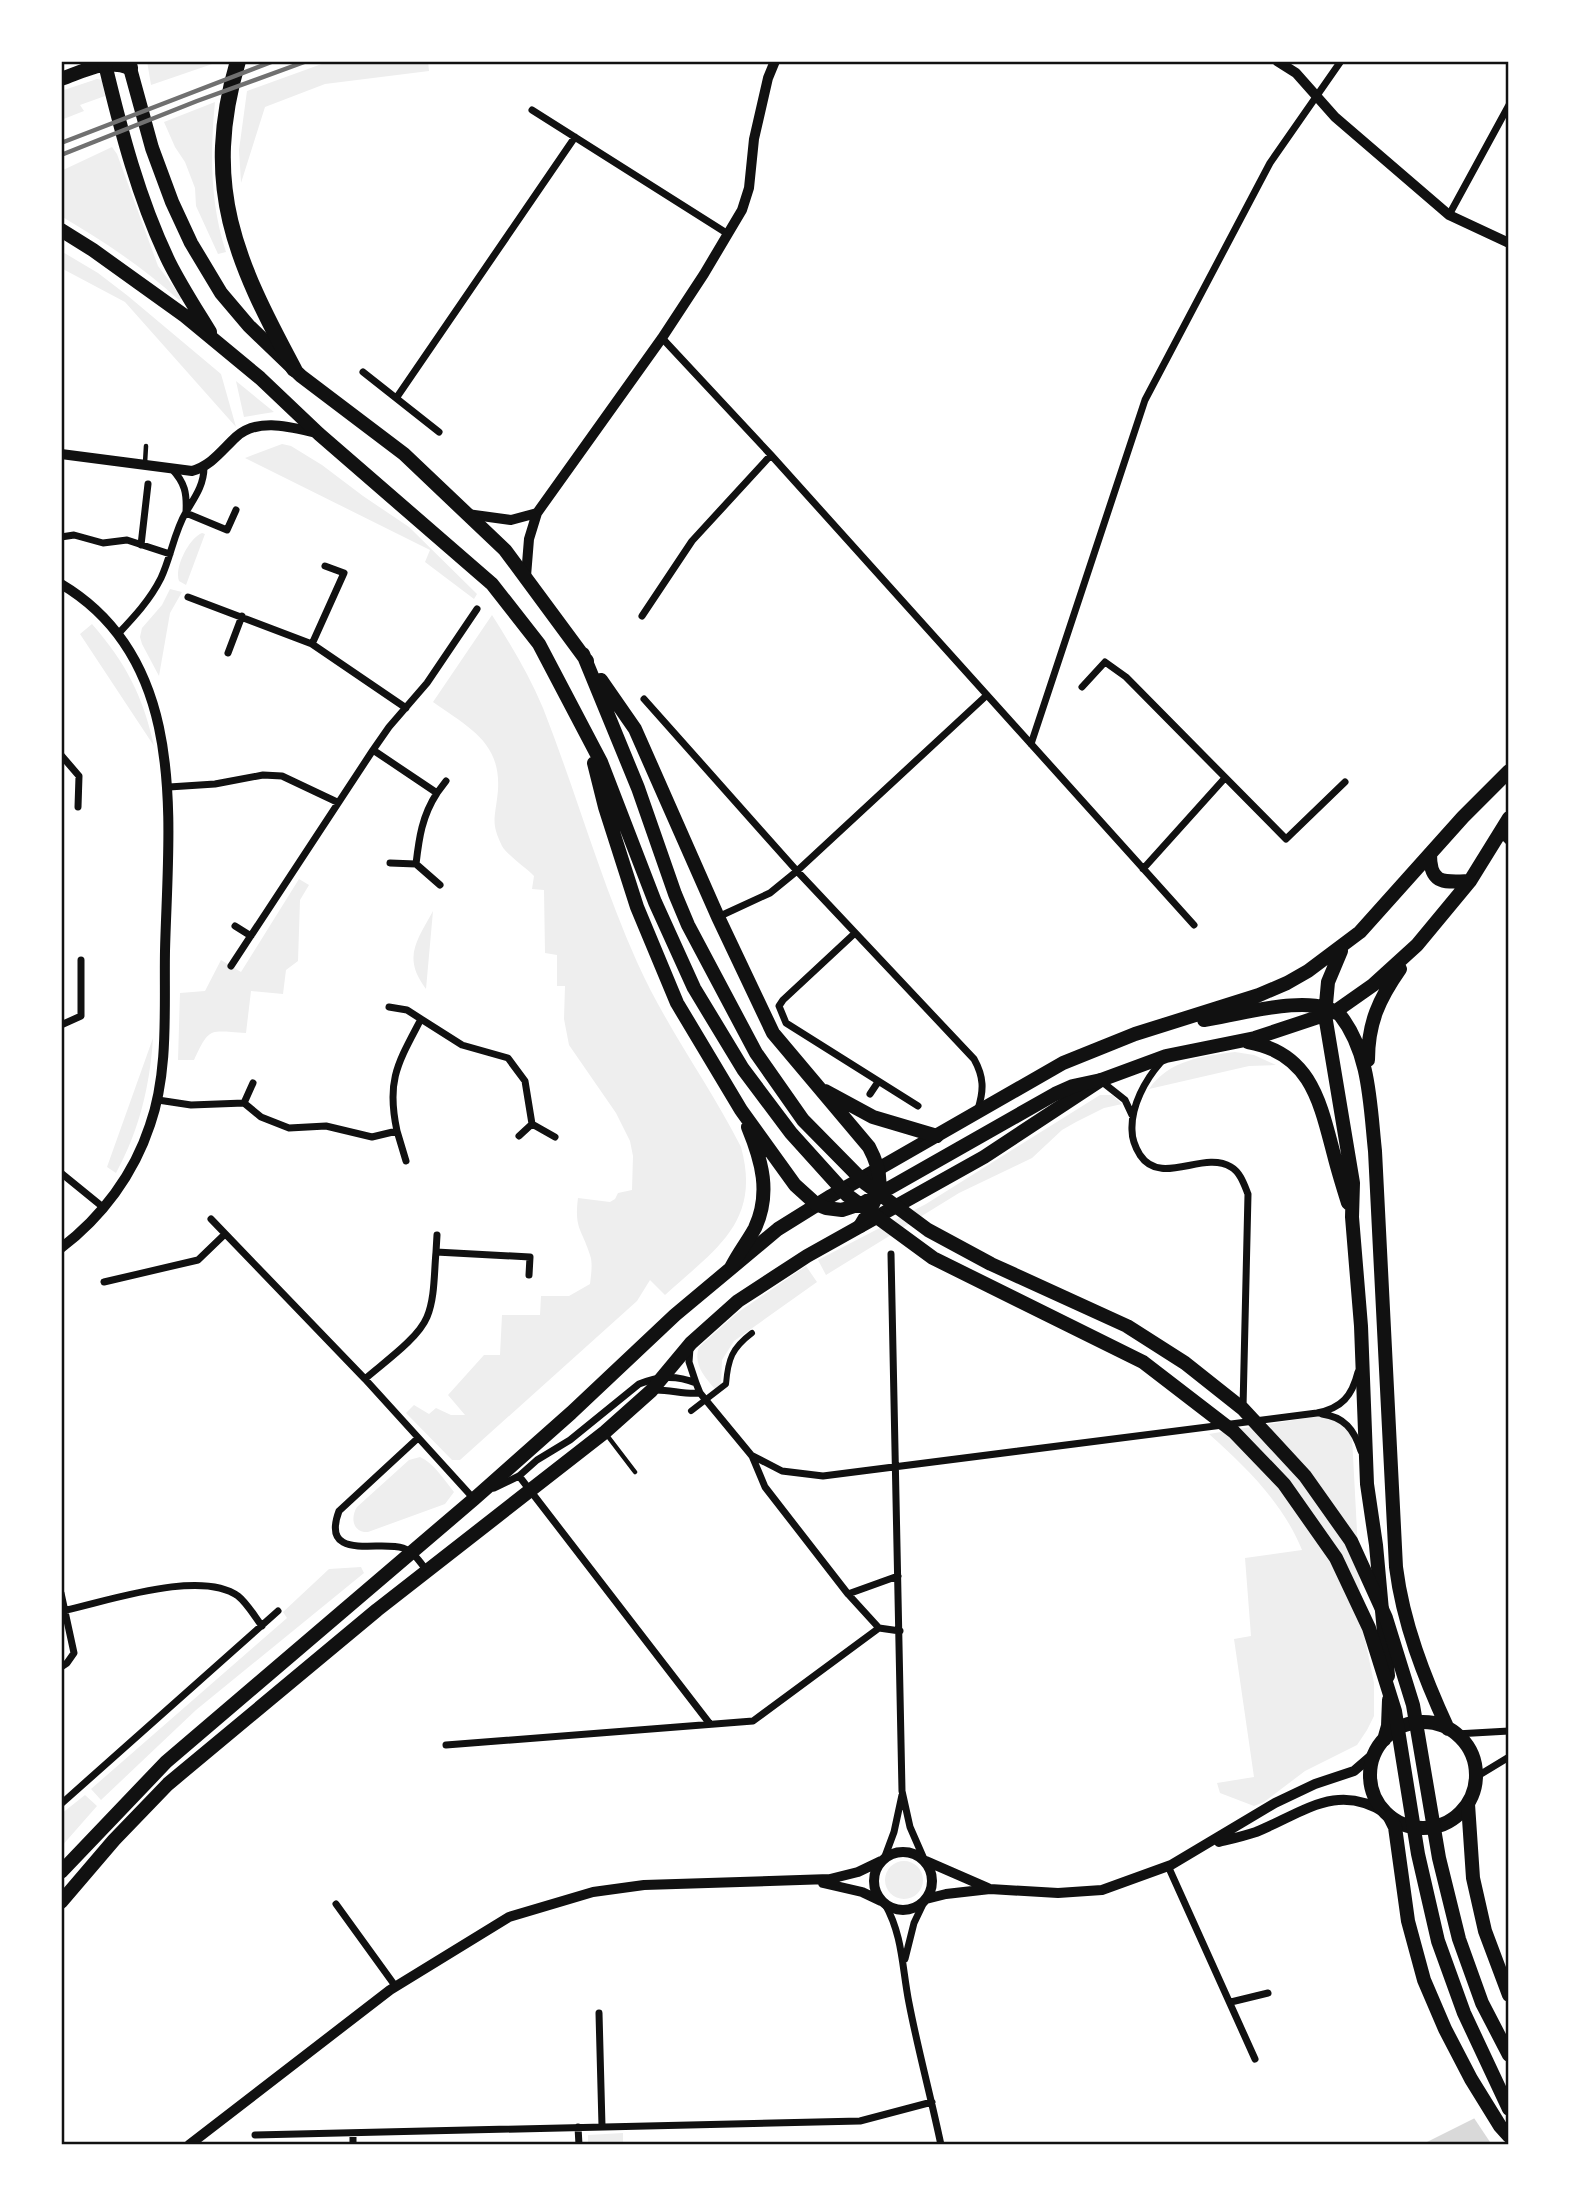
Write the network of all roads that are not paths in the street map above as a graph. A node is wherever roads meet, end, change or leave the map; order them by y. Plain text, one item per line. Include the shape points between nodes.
1 (238, 61) edge
2 (775, 61) edge
3 (1277, 61) edge
4 (1341, 61) edge
5 (105, 62) edge
6 (131, 71) edge
7 (61, 79) edge
8 (1317, 95) junction
9 (1509, 105) edge
10 (532, 110) dead end
11 (575, 137) junction
12 (1449, 215) junction
13 (61, 230) edge
14 (728, 234) junction
15 (1509, 243) edge
16 (662, 338) junction
17 (218, 345) junction
18 (294, 369) junction
19 (363, 372) dead end
20 (397, 397) junction
21 (439, 432) dead end
22 (319, 434) junction
23 (146, 446) dead end
24 (61, 454) edge
25 (771, 455) junction
26 (145, 464) junction
27 (204, 467) junction
28 (171, 469) junction
29 (148, 484) dead end
30 (236, 510) dead end
31 (186, 513) junction
32 (537, 513) junction
33 (467, 514) junction
34 (61, 537) edge
35 (141, 545) junction
36 (170, 554) junction
37 (326, 566) dead end
38 (526, 576) junction
39 (62, 587) edge
40 (188, 597) dead end
41 (477, 609) dead end
42 (242, 616) junction
43 (642, 616) dead end
44 (118, 635) junction
45 (312, 644) junction
46 (228, 653) dead end
47 (583, 654) junction
48 (1082, 687) dead end
49 (987, 695) junction
50 (643, 699) dead end
51 (406, 708) junction
52 (589, 741) junction
53 (1031, 744) junction
54 (373, 750) junction
55 (61, 755) edge
56 (1509, 771) edge
57 (1224, 779) junction
58 (446, 781) dead end
59 (1345, 782) dead end
60 (169, 787) junction
61 (437, 793) junction
62 (337, 802) junction
63 (78, 807) dead end
64 (1509, 818) edge
65 (1504, 837) edge
66 (1430, 854) junction
67 (390, 863) dead end
68 (416, 864) junction
69 (1143, 869) junction
70 (797, 871) junction
71 (1469, 881) junction
72 (440, 885) dead end
73 (718, 917) junction
74 (1194, 925) dead end
75 (235, 926) dead end
76 (855, 933) junction
77 (251, 936) junction
78 (1345, 945) junction
79 (1417, 945) junction
80 (81, 960) dead end
81 (231, 966) dead end
82 (389, 1007) dead end
83 (1328, 1010) junction
84 (421, 1019) junction
85 (61, 1025) edge
86 (1152, 1030) junction
87 (1243, 1041) junction
88 (1166, 1056) junction
89 (1101, 1080) junction
90 (878, 1082) junction
91 (253, 1083) dead end
92 (1368, 1083) junction
93 (817, 1086) junction
94 (870, 1094) dead end
95 (158, 1100) junction
96 (244, 1103) junction
97 (918, 1106) dead end
98 (741, 1110) junction
99 (977, 1112) junction
100 (1133, 1116) junction
101 (532, 1124) junction
102 (397, 1131) junction
103 (519, 1136) dead end
104 (937, 1136) junction
105 (555, 1137) dead end
106 (406, 1161) dead end
107 (878, 1170) junction
108 (61, 1173) edge
109 (878, 1197) junction
110 (816, 1204) junction
111 (104, 1208) junction
112 (1352, 1217) junction
113 (211, 1219) dead end
114 (860, 1226) junction
115 (225, 1234) junction
116 (437, 1235) dead end
117 (61, 1248) edge
118 (436, 1252) junction
119 (891, 1254) dead end
120 (732, 1266) junction
121 (529, 1275) dead end
122 (104, 1282) dead end
123 (752, 1333) dead end
124 (1362, 1342) junction
125 (691, 1343) junction
126 (662, 1378) junction
127 (365, 1379) junction
128 (696, 1383) junction
129 (651, 1391) junction
130 (703, 1397) junction
131 (691, 1411) dead end
132 (1317, 1413) junction
133 (1242, 1423) junction
134 (605, 1432) junction
135 (418, 1438) junction
136 (752, 1456) junction
137 (897, 1466) junction
138 (635, 1472) dead end
139 (519, 1476) junction
140 (1367, 1484) junction
141 (530, 1490) junction
142 (474, 1499) junction
143 (412, 1552) junction
144 (427, 1571) junction
145 (898, 1576) junction
146 (61, 1593) edge
147 (848, 1594) junction
148 (64, 1610) edge
149 (278, 1612) dead end
150 (262, 1626) junction
151 (879, 1629) junction
152 (900, 1631) junction
153 (61, 1667) edge
154 (710, 1724) junction
155 (1509, 1731) edge
156 (1452, 1732) junction
157 (446, 1745) dead end
158 (1380, 1746) junction
159 (1509, 1758) edge
160 (1476, 1777) junction
161 (902, 1791) junction
162 (61, 1804) edge
163 (1468, 1804) junction
164 (1388, 1815) junction
165 (1206, 1846) junction
166 (883, 1860) junction
167 (925, 1860) junction
168 (1168, 1867) junction
169 (61, 1872) edge
170 (813, 1881) junction
171 (990, 1889) junction
172 (925, 1900) junction
173 (61, 1902) edge
174 (884, 1903) junction
175 (336, 1904) dead end
176 (905, 1963) junction
177 (396, 1987) junction
178 (1268, 1993) dead end
179 (1509, 1995) edge
180 (1231, 2002) junction
181 (599, 2013) dead end
182 (1509, 2056) edge
183 (1255, 2059) dead end
184 (932, 2102) junction
185 (1509, 2109) edge
186 (602, 2126) junction
187 (579, 2127) junction
188 (353, 2133) junction
189 (255, 2135) dead end
190 (1509, 2136) edge
191 (189, 2145) edge
192 (353, 2145) edge
193 (579, 2145) edge
194 (941, 2145) edge

1 - 18 highway via 225,114 225,202 249,280
2 - 14 street via 754,139 749,188
3 - 8 street
4 - 8 street
5 - 6 main road
5 - 7 main road
5 - 17 main road via 147,208 169,262
6 - 18 main road via 172,202 204,268 249,326
8 - 12 street via 1335,117
8 - 53 street via 1270,163 1145,400
9 - 12 street
10 - 11 street
11 - 14 street
11 - 20 street
12 - 15 street
13 - 17 main road via 156,295
14 - 16 street
16 - 25 street
16 - 32 street
17 - 22 main road
18 - 33 main road via 404,454
19 - 20 street
20 - 21 street
22 - 27 street via 277,425 254,428 238,435
22 - 52 main road via 490,582 539,644
23 - 26 lane
24 - 26 street
25 - 43 street via 692,541
25 - 49 street
26 - 28 street
27 - 28 street
27 - 31 street via 204,478
28 - 31 street via 187,493
29 - 35 street
30 - 31 street via 227,530
31 - 36 street
32 - 33 street via 511,520
32 - 38 street
33 - 38 main road
34 - 35 street via 74,535 103,543 127,540
35 - 36 street
36 - 44 street via 147,601
37 - 45 street via 344,573
38 - 47 main road
39 - 44 street via 86,601
40 - 42 street
41 - 51 street
42 - 45 street
42 - 46 street
44 - 60 street via 154,705
45 - 51 street
47 - 73 main road via 635,729
47 - 182 main road via 675,894 756,1053 803,1120 866,1184 928,1230 1127,1326 1185,1363 1243,1409 1305,1476 1351,1541 1386,1618 1413,1705 1439,1858 1459,1939 1482,2003
48 - 57 street via 1105,662 1126,677
49 - 53 street
49 - 70 street
50 - 70 street
51 - 54 street
52 - 98 main road via 637,907 677,1003
52 - 185 main road via 618,800 655,902 694,988 743,1069 791,1133 847,1195 933,1258 1143,1362 1234,1432 1284,1484 1336,1558 1369,1628 1395,1711 1418,1854 1438,1941 1464,2012
53 - 69 street
54 - 61 street
54 - 62 street
55 - 63 street via 79,776
56 - 66 main road
57 - 59 street via 1286,839
57 - 69 street
58 - 61 street
60 - 62 street via 282,776
60 - 95 street
61 - 68 street via 422,824
62 - 77 street
64 - 65 main road
65 - 71 main road
66 - 71 main road via 1433,875 1441,882
66 - 78 main road
67 - 68 street
68 - 72 street
69 - 74 street
70 - 73 street via 770,893
70 - 76 street
71 - 79 main road
73 - 93 main road via 774,1033
75 - 77 street
76 - 90 street via 779,1006 786,1023
76 - 99 street via 980,1070 984,1086
77 - 81 street
78 - 83 main road via 1335,963
78 - 86 main road via 1287,983
79 - 83 main road via 1373,985
79 - 92 main road via 1376,1010 1368,1047
80 - 85 street via 81,1016
82 - 84 street via 407,1010
83 - 86 main road via 1296,1004
83 - 87 main road
83 - 92 main road via 1348,1026
83 - 112 main road via 1353,1183
84 - 101 street via 462,1045 508,1058 525,1080
84 - 102 street via 393,1080
86 - 99 main road via 1063,1063
87 - 88 main road
87 - 112 main road via 1285,1055 1310,1082 1325,1115
88 - 89 main road
88 - 100 street via 1147,1081
89 - 100 street via 1125,1100
89 - 109 main road via 1055,1094
89 - 114 main road via 984,1157
90 - 94 street
90 - 97 street
91 - 96 street
92 - 156 main road via 1396,1567 1420,1660
93 - 104 main road via 873,1117
93 - 107 main road via 869,1147
95 - 96 street via 191,1105
95 - 111 street via 139,1153
96 - 102 street via 261,1117 289,1128 326,1126 372,1137
98 - 110 main road via 795,1185
98 - 120 main road via 760,1157 764,1201
99 - 104 main road
100 - 133 street via 1135,1147 1144,1161 1158,1168 1200,1163 1231,1167 1248,1194
101 - 103 street
101 - 105 street
102 - 106 street
104 - 107 main road
107 - 109 main road
107 - 110 main road
108 - 111 street
109 - 110 main road via 842,1210
109 - 114 main road
110 - 120 main road
111 - 117 street
112 - 124 main road
113 - 115 street
114 - 125 main road via 756,1288
115 - 122 street via 198,1260
115 - 127 street
116 - 118 street
118 - 121 street via 530,1257
118 - 127 street via 427,1319
119 - 137 street
120 - 142 main road
123 - 130 street via 737,1344 726,1384
124 - 132 street via 1351,1394 1335,1408
124 - 140 main road
125 - 126 main road
125 - 128 street
126 - 128 street via 675,1376
126 - 129 main road
126 - 139 street via 639,1384
127 - 135 street
128 - 130 street
129 - 130 street
129 - 134 main road
130 - 131 street
130 - 136 street
132 - 133 street
132 - 140 street via 1351,1428
133 - 137 street
134 - 138 lane
134 - 141 main road
135 - 142 street
135 - 143 street via 339,1511 335,1521 338,1537 352,1546 401,1547
136 - 137 street via 802,1475
136 - 147 street via 765,1487
137 - 145 street
139 - 141 street
139 - 142 street
140 - 158 main road via 1388,1681 1389,1711
141 - 144 main road
141 - 154 street
142 - 143 main road
143 - 144 street
143 - 169 main road via 166,1762
144 - 173 main road via 168,1784
145 - 147 street
145 - 152 street
146 - 148 street
147 - 151 street
148 - 150 street via 203,1585 238,1596
148 - 153 street via 74,1653
149 - 150 street
150 - 162 street
151 - 152 street
151 - 154 street via 753,1721
152 - 161 street
154 - 157 street
155 - 156 street
156 - 158 main road via 1425,1723 1412,1724 1395,1731
156 - 160 main road via 1468,1748
158 - 164 main road via 1371,1768 1371,1786
158 - 165 street via 1354,1771 1282,1800
159 - 160 street
160 - 163 main road
161 - 166 street
161 - 167 street via 910,1827
163 - 164 main road via 1444,1824 1428,1828 1412,1827
163 - 179 main road via 1473,1878 1485,1931
164 - 165 street via 1358,1800 1337,1799
164 - 190 main road via 1395,1827 1408,1921 1424,1980 1471,2078
165 - 168 street
166 - 167 street via 903,1851
166 - 170 street via 848,1875
166 - 174 street via 874,1883
167 - 171 street
167 - 172 street via 933,1882
168 - 171 street via 1102,1890
168 - 180 street
170 - 174 street via 862,1892
170 - 177 street via 644,1885 593,1892 509,1917
171 - 172 street
172 - 174 street via 903,1910
172 - 176 street
174 - 176 street via 897,1929
175 - 177 street
176 - 184 street via 909,2003
177 - 191 street
178 - 180 street
180 - 183 street
181 - 186 street
184 - 186 street via 860,2121
184 - 194 street
186 - 187 street
187 - 188 street
187 - 193 street
188 - 189 street
188 - 192 street

